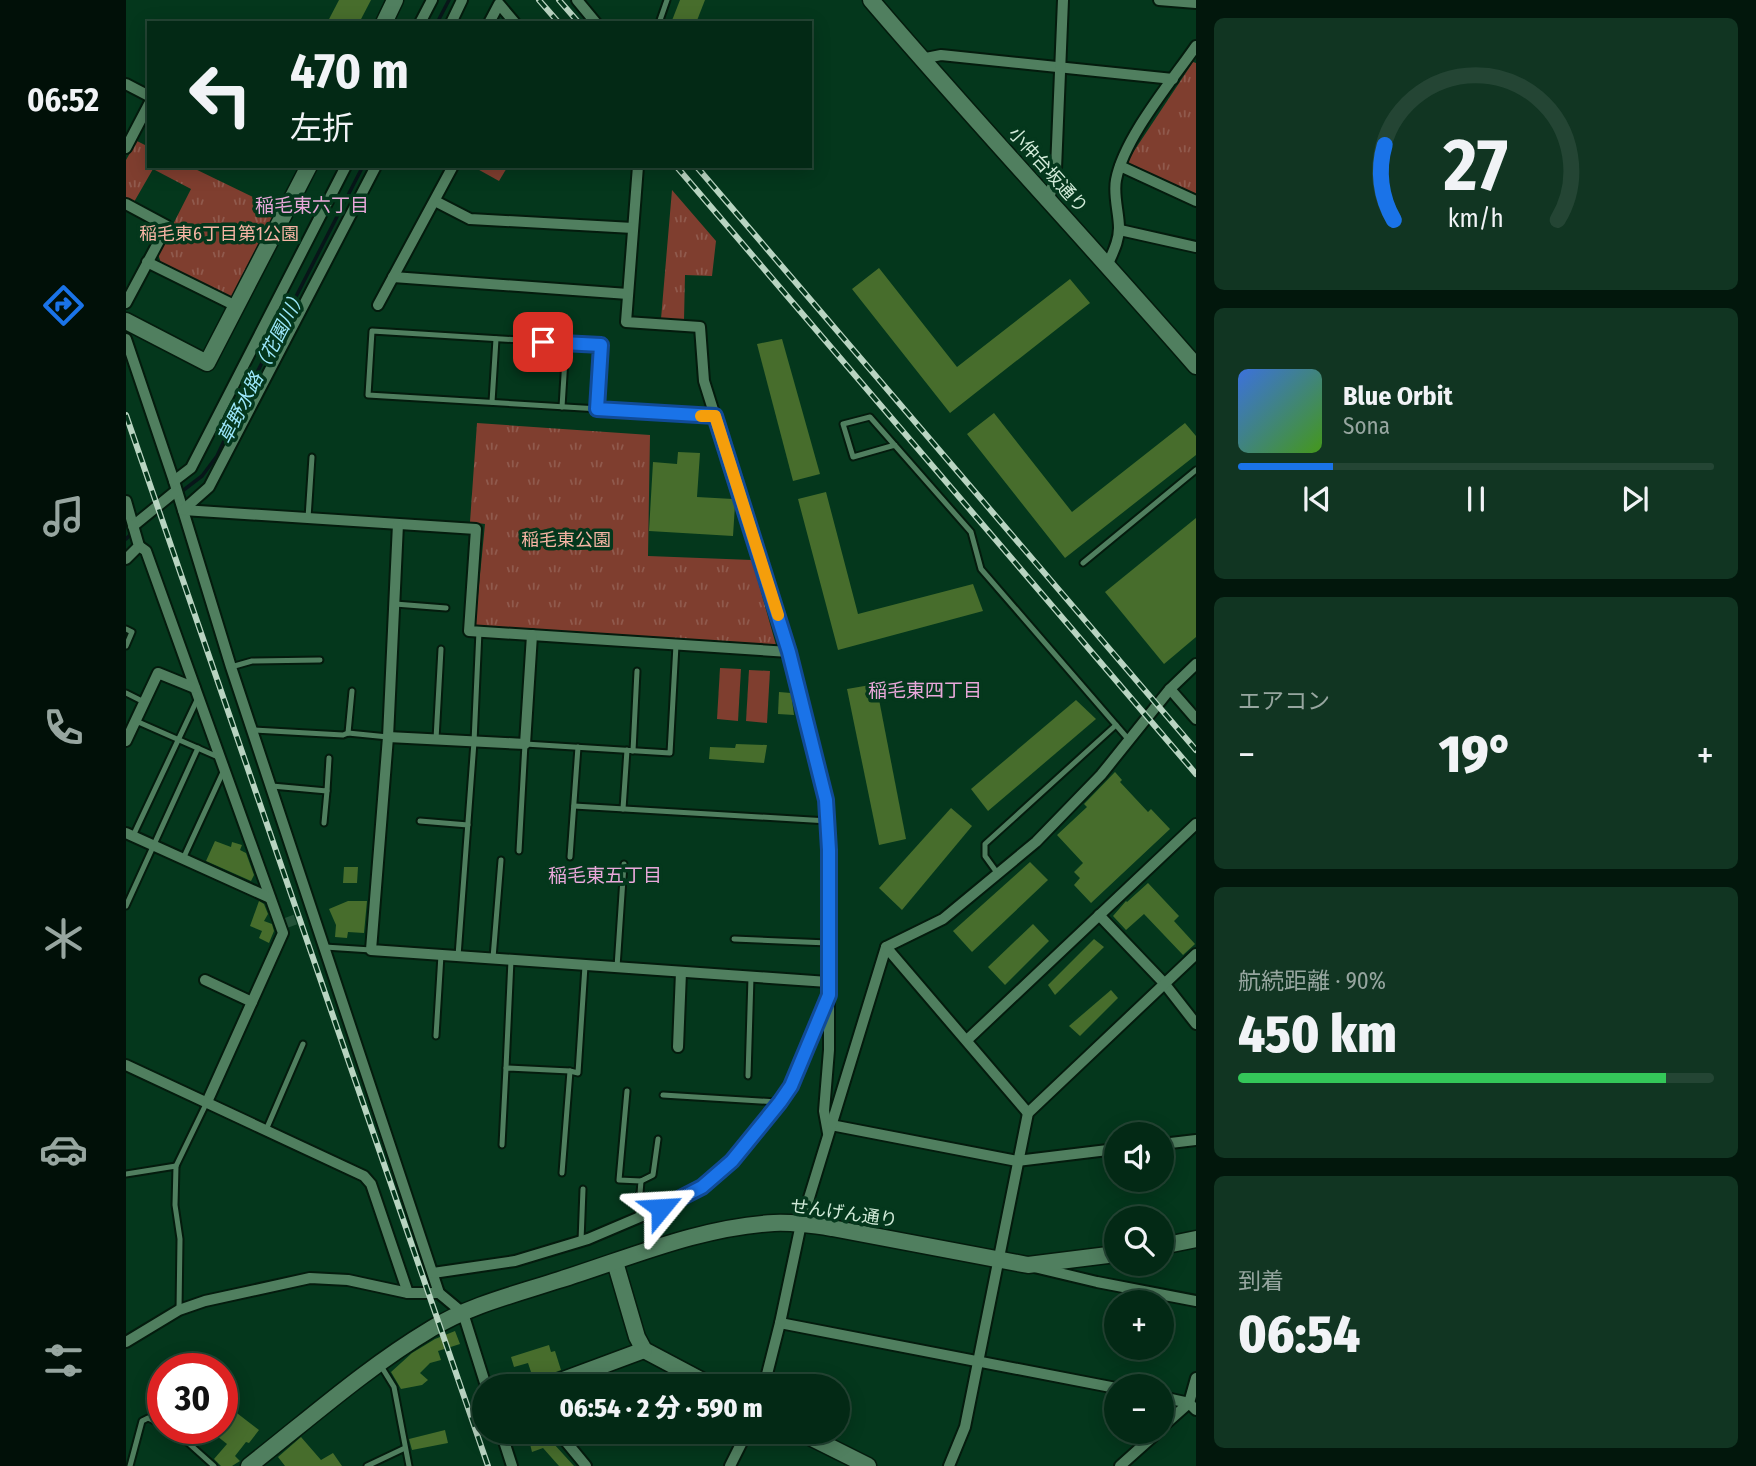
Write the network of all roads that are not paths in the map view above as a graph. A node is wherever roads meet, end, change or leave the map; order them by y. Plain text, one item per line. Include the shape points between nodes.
1 (395, 0) edge
2 (432, 0) edge
3 (462, 0) edge
4 (577, 0) edge
5 (667, 0) edge
6 (871, 0) edge
7 (1063, 0) edge
8 (1159, 0) edge
9 (1196, 3) edge
10 (385, 21) edge
11 (421, 21) edge
12 (452, 21) edge
13 (490, 21) edge
14 (513, 21) edge
15 (594, 21) edge
16 (660, 21) edge
17 (1196, 46) edge
18 (921, 59) junction
19 (1061, 68) junction
20 (1173, 79) junction
21 (126, 84) edge
22 (147, 95) edge
23 (147, 108) edge
24 (126, 148) edge
25 (1120, 166) junction
26 (308, 168) edge
27 (345, 168) edge
28 (375, 168) edge
29 (452, 168) edge
30 (638, 168) edge
31 (1049, 200) junction
32 (435, 201) junction
33 (1196, 201) edge
34 (126, 204) edge
35 (633, 228) junction
36 (1119, 230) junction
37 (1196, 247) edge
38 (148, 262) junction
39 (1108, 264) junction
40 (393, 277) junction
41 (628, 294) junction
42 (126, 303) edge
43 (378, 305) dead end
44 (236, 306) junction
45 (126, 321) edge
46 (126, 339) edge
47 (496, 339) junction
48 (566, 343) junction
49 (1196, 366) edge
50 (492, 402) junction
51 (562, 407) junction
52 (597, 409) junction
53 (715, 416) junction
54 (895, 445) junction
55 (312, 457) dead end
56 (1196, 470) edge
57 (175, 486) junction
58 (126, 501) edge
59 (183, 510) junction
60 (308, 518) junction
61 (398, 524) junction
62 (133, 526) junction
63 (139, 546) junction
64 (126, 559) edge
65 (1083, 563) dead end
66 (395, 604) junction
67 (446, 608) dead end
68 (126, 629) edge
69 (479, 631) junction
70 (532, 635) junction
71 (676, 645) junction
72 (126, 646) edge
73 (441, 649) dead end
74 (789, 652) junction
75 (320, 660) dead end
76 (1196, 664) edge
77 (231, 667) junction
78 (637, 670) dead end
79 (1170, 689) junction
80 (352, 691) dead end
81 (197, 692) junction
82 (126, 693) edge
83 (144, 702) junction
84 (1196, 719) edge
85 (136, 721) junction
86 (1116, 725) junction
87 (253, 730) junction
88 (348, 733) junction
89 (388, 737) junction
90 (436, 739) junction
91 (178, 740) junction
92 (1129, 740) junction
93 (126, 741) edge
94 (474, 741) junction
95 (526, 744) junction
96 (578, 747) junction
97 (198, 748) junction
98 (630, 751) junction
99 (329, 758) dead end
100 (223, 764) junction
101 (272, 786) junction
102 (327, 791) junction
103 (574, 806) junction
104 (623, 809) junction
105 (420, 821) dead end
106 (828, 821) junction
107 (324, 823) dead end
108 (1196, 824) edge
109 (468, 825) junction
110 (129, 834) edge
111 (152, 845) junction
112 (519, 851) dead end
113 (570, 857) dead end
114 (183, 859) junction
115 (501, 860) dead end
116 (624, 864) dead end
117 (998, 874) junction
118 (270, 898) junction
119 (126, 906) edge
120 (1099, 915) junction
121 (734, 939) dead end
122 (828, 943) junction
123 (325, 947) junction
124 (886, 947) junction
125 (371, 950) junction
126 (1196, 954) edge
127 (441, 955) junction
128 (458, 956) junction
129 (493, 958) junction
130 (511, 960) junction
131 (585, 965) junction
132 (617, 967) junction
133 (681, 972) junction
134 (751, 977) junction
135 (205, 980) dead end
136 (828, 982) junction
137 (1164, 983) junction
138 (829, 995) junction
139 (252, 1002) junction
140 (1196, 1024) edge
141 (436, 1036) dead end
142 (967, 1040) junction
143 (303, 1044) dead end
144 (678, 1047) dead end
145 (126, 1065) edge
146 (506, 1068) junction
147 (570, 1071) junction
148 (748, 1076) dead end
149 (627, 1091) dead end
150 (663, 1095) dead end
151 (207, 1102) junction
152 (780, 1102) junction
153 (1028, 1113) junction
154 (829, 1129) junction
155 (266, 1130) junction
156 (658, 1139) dead end
157 (1196, 1140) edge
158 (1174, 1143) edge
159 (502, 1145) dead end
160 (1104, 1151) edge
161 (1017, 1161) junction
162 (176, 1167) junction
163 (562, 1173) dead end
164 (126, 1174) edge
165 (641, 1181) junction
166 (583, 1189) dead end
167 (638, 1218) junction
168 (801, 1224) junction
169 (1196, 1239) edge
170 (581, 1241) junction
171 (1174, 1244) edge
172 (1104, 1256) edge
173 (999, 1259) junction
174 (615, 1262) junction
175 (1028, 1265) junction
176 (433, 1273) junction
177 (408, 1293) junction
178 (439, 1293) junction
179 (1196, 1301) edge
180 (179, 1310) junction
181 (463, 1313) junction
182 (780, 1323) junction
183 (126, 1342) edge
184 (644, 1350) junction
185 (979, 1361) junction
186 (379, 1364) junction
187 (482, 1374) edge
188 (579, 1374) edge
189 (689, 1374) edge
190 (767, 1374) edge
191 (1196, 1378) edge
192 (1104, 1386) edge
193 (1174, 1401) edge
194 (1192, 1406) edge
195 (147, 1418) edge
196 (1174, 1419) edge
197 (189, 1444) edge
198 (505, 1444) edge
199 (568, 1444) edge
200 (741, 1444) edge
201 (824, 1444) edge
202 (1144, 1444) edge
203 (405, 1448) junction
204 (130, 1466) edge
205 (214, 1466) edge
206 (249, 1466) edge
207 (366, 1466) edge
208 (409, 1466) edge
209 (512, 1466) edge
210 (586, 1466) edge
211 (730, 1466) edge
212 (868, 1466) edge
213 (949, 1466) edge
214 (1120, 1466) edge

1 - 10 street
2 - 11 street
3 - 12 street
4 - 15 street
5 - 16 lane
6 - 18 street, 小仲台坂通り
7 - 19 street
8 - 9 street
13 - 14 street via 499,4
17 - 20 street
18 - 19 street via 941,55
18 - 31 street, 小仲台坂通り
19 - 20 street
19 - 31 street via 1056,169
20 - 25 street
21 - 22 street
23 - 24 street
25 - 33 street
25 - 36 street via 1115,183
26 - 44 street
27 - 57 street via 191,468
28 - 59 street via 209,487
29 - 32 street
30 - 35 street
31 - 39 street, 小仲台坂通り
32 - 35 street via 470,219
32 - 40 street
34 - 38 street via 167,226
35 - 41 street
36 - 37 street
36 - 39 street
38 - 42 street
38 - 44 street
39 - 49 street, 小仲台坂通り
40 - 41 street
40 - 43 street
41 - 53 street via 626,322 700,327 704,381
44 - 45 street via 207,363
46 - 57 street
47 - 48 lane
47 - 50 lane
47 - 50 lane via 372,331 368,382 368,395
48 - 51 lane
48 - 52 lane via 601,345
50 - 51 lane
51 - 52 lane
52 - 53 lane
53 - 74 street
54 - 54 lane via 870,417 843,424 853,457
54 - 86 lane via 971,531 981,569
55 - 60 lane
56 - 65 lane
57 - 59 street
57 - 62 street
58 - 62 street
59 - 60 street
59 - 77 street
60 - 61 street
61 - 66 street
61 - 69 street via 476,529 469,631
62 - 63 street
63 - 64 street
63 - 81 street via 146,551
66 - 67 lane
66 - 89 street
68 - 72 lane via 132,632
69 - 70 street
69 - 94 lane
70 - 71 street
70 - 95 street
71 - 74 street
71 - 98 lane via 670,753
73 - 90 lane
74 - 106 street
75 - 77 lane via 252,661
76 - 79 street
77 - 87 street
78 - 98 lane
79 - 84 street
79 - 92 street
80 - 88 lane
81 - 83 street via 158,673
81 - 91 lane
81 - 100 street
82 - 83 lane
83 - 85 street
85 - 91 lane
85 - 93 street
86 - 92 lane
86 - 117 lane via 985,844 985,856
87 - 88 lane
87 - 101 street
88 - 89 lane
89 - 90 street
89 - 125 street
90 - 94 street
91 - 97 lane
91 - 110 lane
92 - 117 street via 1036,842
94 - 95 street
94 - 109 lane
95 - 96 lane
95 - 112 lane
96 - 98 lane
96 - 103 lane
97 - 100 lane
97 - 111 lane
98 - 104 lane
99 - 102 lane
100 - 114 lane
100 - 118 street
101 - 102 lane
101 - 123 street via 307,915
102 - 107 lane
103 - 104 lane
103 - 113 lane
104 - 106 lane
105 - 109 lane
106 - 122 street
108 - 120 street
109 - 128 lane
110 - 111 street
111 - 114 street
111 - 119 lane
114 - 118 street
115 - 129 lane
116 - 132 lane
117 - 124 street via 943,919
118 - 139 street via 284,924 283,933
120 - 137 street
120 - 142 street
121 - 122 lane
122 - 136 street
123 - 125 lane
123 - 176 street
124 - 142 street
124 - 154 street
125 - 127 street
126 - 137 street
127 - 128 street
127 - 141 lane
128 - 129 street
129 - 130 street
130 - 131 street
130 - 146 lane
131 - 132 street
131 - 147 lane via 578,1073
132 - 133 street
133 - 134 street
133 - 144 street
134 - 136 street
134 - 148 lane
135 - 139 street
136 - 138 street
137 - 140 street
137 - 153 street
138 - 152 street
138 - 154 street via 824,1111
139 - 151 street
142 - 153 street
143 - 155 lane
145 - 151 street
146 - 147 lane
146 - 159 lane
147 - 163 lane
149 - 165 lane via 619,1180
150 - 152 lane
151 - 155 street
151 - 162 lane
152 - 167 street via 732,1161 702,1187
153 - 161 street
154 - 161 street
154 - 168 street
155 - 177 street via 364,1176 371,1184
156 - 165 lane via 653,1175
157 - 158 street
160 - 161 street
161 - 173 street
162 - 164 lane
162 - 180 lane
165 - 167 lane
166 - 170 lane
167 - 170 street
168 - 173 street, せんげん通り
168 - 174 street, せんげん通り via 726,1229
168 - 182 street
169 - 171 street
170 - 176 street via 515,1261
172 - 175 street
173 - 175 street, せんげん通り
173 - 185 street
174 - 181 street, せんげん通り
174 - 184 street
175 - 179 street, せんげん通り
176 - 178 street
177 - 178 street
177 - 180 street via 348,1280 310,1278
178 - 181 street
180 - 183 street
181 - 186 street, せんげん通り
181 - 187 street
182 - 185 street
182 - 190 street
184 - 188 street
184 - 189 street
185 - 192 street
185 - 213 street via 965,1427
186 - 203 lane via 394,1387
186 - 206 street, せんげん通り
191 - 194 street
193 - 194 street
194 - 196 street
195 - 204 lane via 142,1421
197 - 205 lane
198 - 209 street
199 - 210 street
200 - 211 street
201 - 212 street
202 - 214 street
203 - 207 lane
203 - 208 lane

